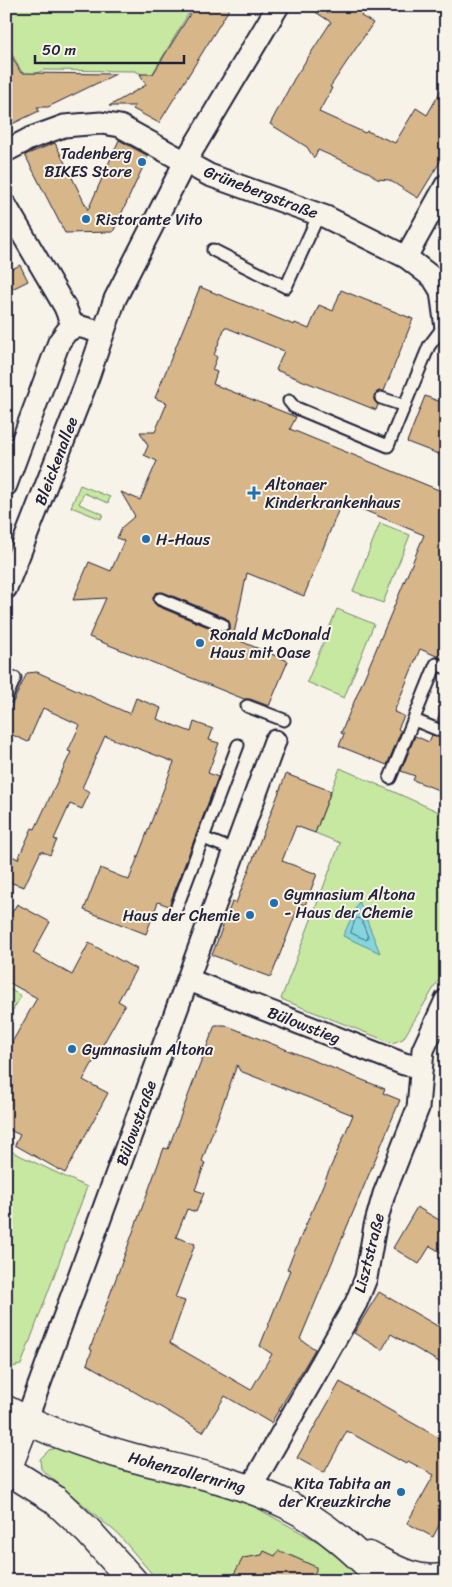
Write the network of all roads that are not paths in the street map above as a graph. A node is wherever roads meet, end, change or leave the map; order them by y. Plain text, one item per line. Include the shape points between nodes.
1 (278, 6) edge
2 (6, 151) edge
3 (185, 162) junction
4 (446, 185) edge
5 (6, 206) edge
6 (319, 214) junction
7 (11, 227) edge
8 (213, 250) dead end
9 (406, 256) junction
10 (73, 327) junction
11 (445, 327) edge
12 (103, 333) junction
13 (381, 398) dead end
14 (289, 401) dead end
15 (405, 406) junction
16 (6, 485) edge
17 (6, 588) edge
18 (160, 599) dead end
19 (222, 625) dead end
20 (446, 668) edge
21 (15, 678) dead end
22 (6, 698) edge
23 (248, 706) dead end
24 (284, 720) dead end
25 (414, 720) junction
26 (446, 733) edge
27 (276, 741) dead end
28 (238, 745) dead end
29 (390, 778) dead end
30 (203, 838) junction
31 (236, 851) junction
32 (176, 909) dead end
33 (189, 980) junction
34 (446, 1000) edge
35 (420, 1067) junction
36 (16, 1416) edge
37 (6, 1470) edge
38 (250, 1489) junction
39 (350, 1546) junction
40 (446, 1577) edge
41 (132, 1581) edge
42 (384, 1581) edge

1 - 3 street, Bleickenallee
2 - 3 street, Grünebergstraße via 64,126 101,123 120,126
3 - 6 street, Grünebergstraße via 209,175
3 - 12 street, Bleickenallee via 116,299
4 - 9 street
5 - 7 street
6 - 8 lane via 286,287
6 - 9 street, Grünebergstraße
7 - 10 street via 65,307
9 - 11 street, Grünebergstraße via 433,278 441,291
10 - 12 street via 85,326
10 - 16 street via 62,335 59,342
11 - 15 lane via 429,346
12 - 17 street, Bleickenallee via 50,480
13 - 15 lane
14 - 15 lane via 294,407 388,446
18 - 19 lane
20 - 25 lane via 436,664
21 - 22 lane
23 - 24 lane
25 - 26 lane
25 - 29 lane
27 - 31 street, Bülowstraße
28 - 30 lane
30 - 31 lane
30 - 32 lane
31 - 33 street, Bülowstraße
33 - 35 street, Bülowstieg via 404,1064
33 - 36 street, Bülowstraße
34 - 35 street, Lisztstraße via 427,1037
35 - 38 street, Lisztstraße via 418,1108 384,1194 366,1278 356,1303
36 - 37 main road
36 - 38 main road, Hohenzollernring via 70,1438
37 - 41 main road via 54,1499 91,1534
38 - 39 main road, Hohenzollernring via 294,1509
39 - 40 main road via 409,1576 427,1580
39 - 42 main road, Hohenzollernring

